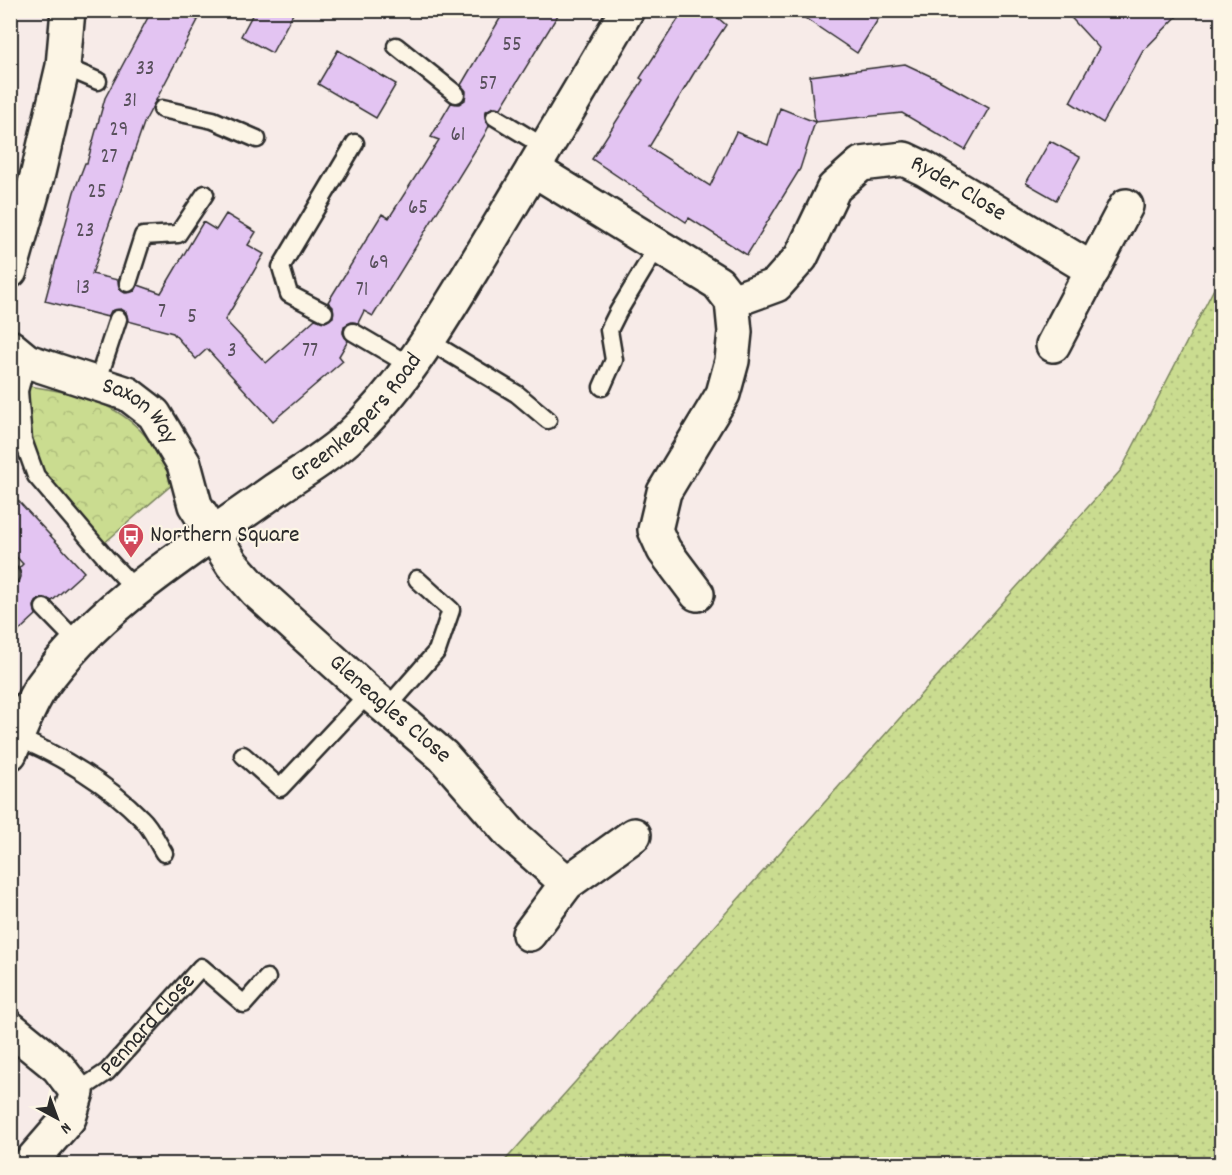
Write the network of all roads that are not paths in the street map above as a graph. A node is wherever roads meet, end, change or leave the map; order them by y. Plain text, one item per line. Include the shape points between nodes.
1 (68, 10) edge
2 (627, 10) edge
3 (396, 46) dead end
4 (63, 66) junction
5 (98, 81) dead end
6 (456, 94) dead end
7 (162, 109) dead end
8 (495, 117) dead end
9 (257, 139) dead end
10 (355, 143) dead end
11 (540, 158) junction
12 (205, 194) dead end
13 (1125, 206) dead end
14 (19, 208) edge
15 (657, 247) junction
16 (1093, 270) junction
17 (10, 271) edge
18 (128, 283) dead end
19 (732, 301) junction
20 (324, 312) dead end
21 (118, 319) dead end
22 (353, 332) dead end
23 (1053, 345) dead end
24 (420, 353) junction
25 (19, 354) edge
26 (97, 383) junction
27 (602, 387) dead end
28 (548, 420) dead end
29 (213, 534) junction
30 (417, 579) dead end
31 (136, 590) junction
32 (697, 594) dead end
33 (44, 608) dead end
34 (77, 642) junction
35 (378, 700) junction
36 (14, 746) edge
37 (243, 755) dead end
38 (634, 835) dead end
39 (164, 853) dead end
40 (567, 883) junction
41 (530, 934) dead end
42 (267, 978) dead end
43 (10, 1028) edge
44 (77, 1092) junction
45 (29, 1164) edge

1 - 4 street
2 - 11 street, Greenkeepers Road
3 - 6 lane
4 - 5 lane
4 - 14 street
7 - 9 lane via 213,120
8 - 11 lane
10 - 20 lane via 282,267 290,294
11 - 15 street
11 - 24 street, Greenkeepers Road
12 - 18 lane via 178,234 143,236
13 - 16 street
14 - 17 street
15 - 19 street via 718,284
15 - 27 lane via 609,330 614,360
16 - 19 street, Ryder Close via 904,159 861,164 834,188 801,257 776,285
16 - 23 street
19 - 32 street via 735,332 723,394 664,492 655,530 664,550
21 - 26 lane
22 - 24 lane
24 - 28 lane via 518,394
24 - 29 street, Greenkeepers Road via 346,439
25 - 26 street, Saxon Way
25 - 31 lane via 23,440 36,476
26 - 29 street, Saxon Way via 128,394 154,414 184,464 195,505
29 - 31 street, Greenkeepers Road
29 - 35 street, Gleneagles Close via 256,591
30 - 35 lane via 451,610 437,651
31 - 34 street, Greenkeepers Road
33 - 34 lane
34 - 36 street, Greenkeepers Road via 41,688
35 - 37 lane via 280,788
35 - 40 street, Gleneagles Close via 443,756 510,833
36 - 39 lane via 37,746 109,791 143,819
38 - 40 street
40 - 41 street
42 - 44 lane, Pennard Close via 244,1004 201,968 107,1072
43 - 44 street, Pennard Close via 58,1067
44 - 45 street, Pennard Close via 69,1118

